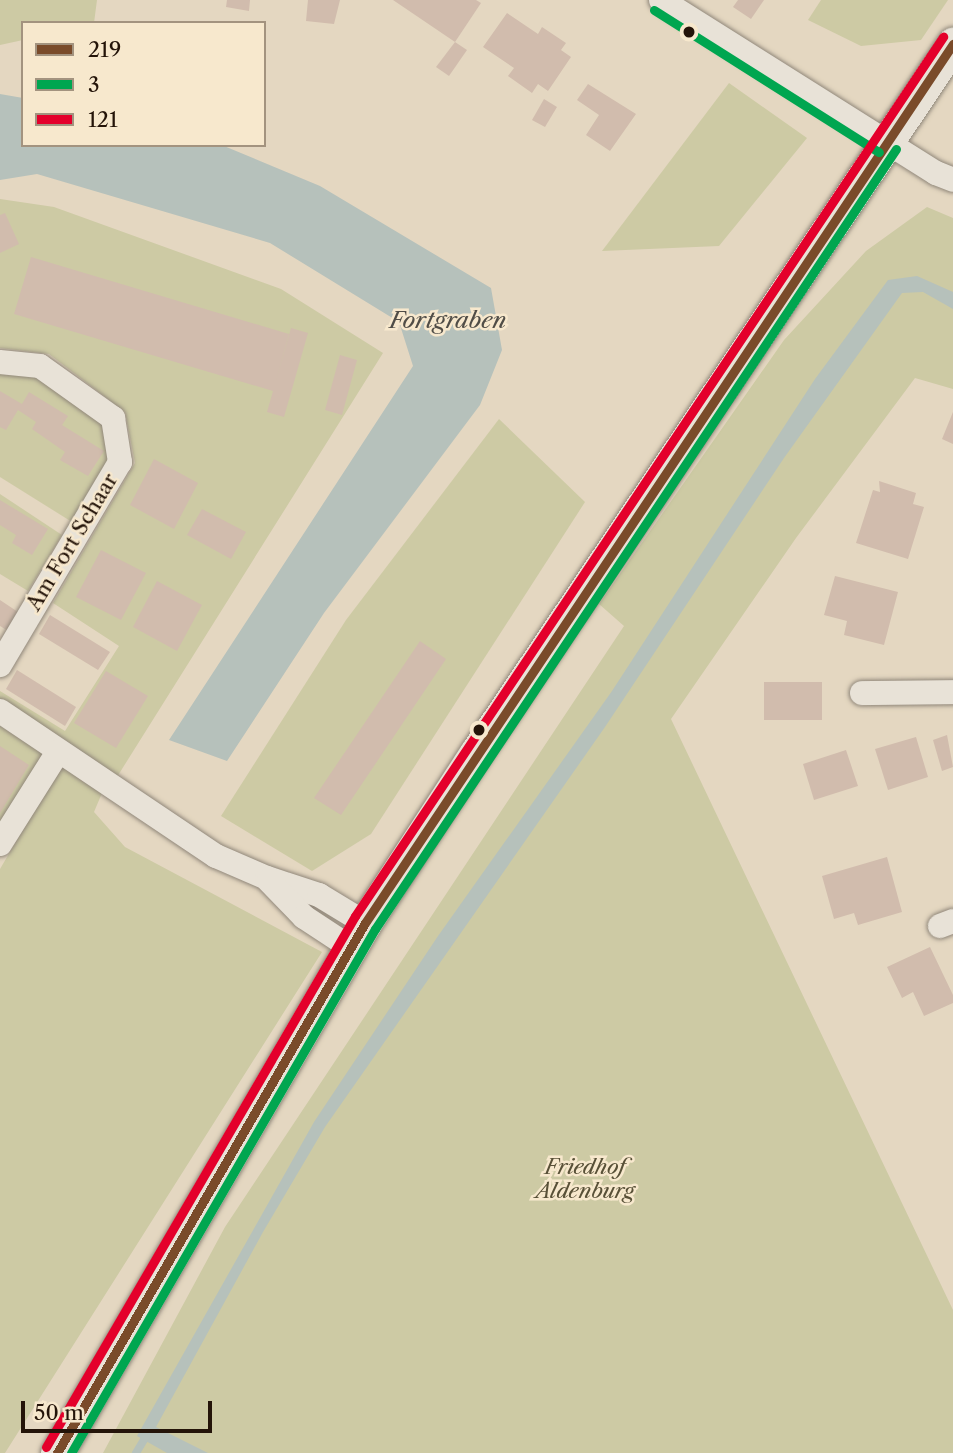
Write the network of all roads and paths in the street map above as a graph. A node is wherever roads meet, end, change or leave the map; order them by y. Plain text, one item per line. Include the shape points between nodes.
1 (661, 0) edge
2 (953, 44) edge
3 (886, 142) junction
4 (953, 180) edge
5 (0, 362) edge
6 (0, 665) edge
7 (953, 692) edge
8 (862, 693) dead end
9 (0, 711) edge
10 (58, 752) junction
11 (0, 844) edge
12 (358, 935) junction
13 (57, 1453) edge

1 - 3 street
2 - 3 main road
3 - 4 street
3 - 12 main road
5 - 6 street, Am Fort Schaar via 40,366 113,418 120,462
7 - 8 street
9 - 10 street
10 - 11 street
10 - 12 street via 216,856 319,895
12 - 13 main road

